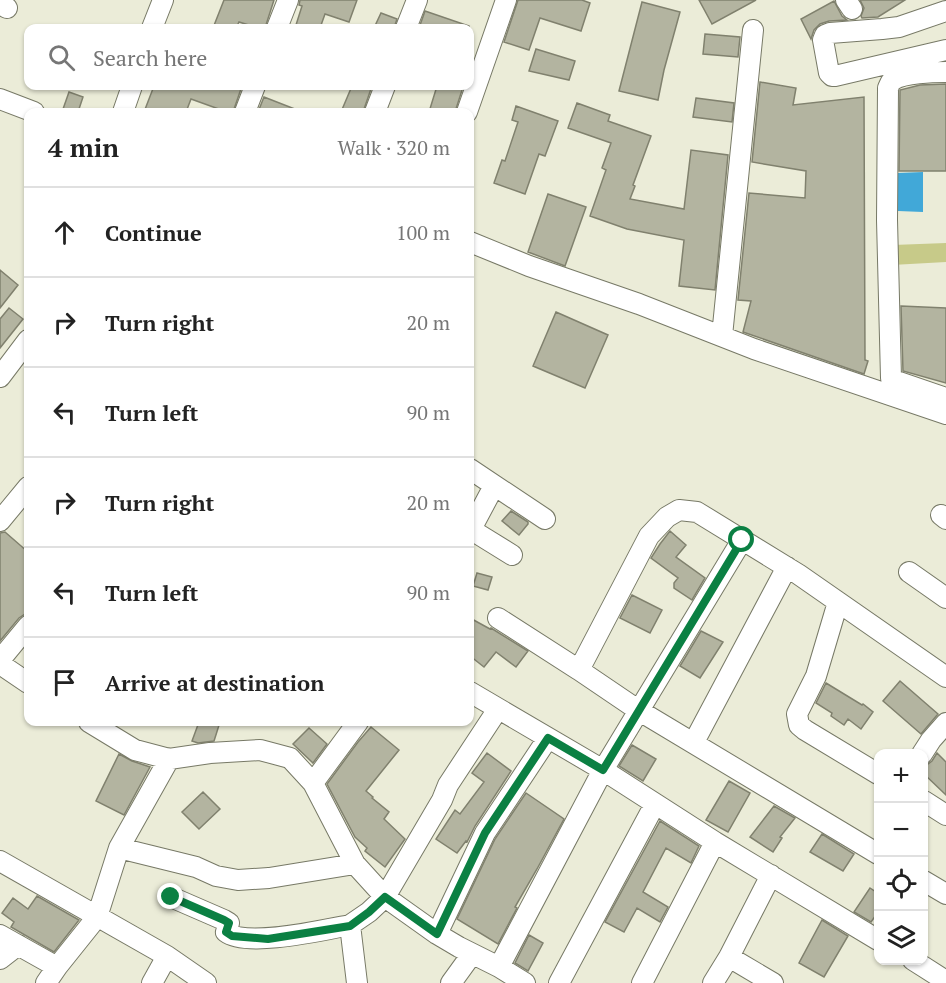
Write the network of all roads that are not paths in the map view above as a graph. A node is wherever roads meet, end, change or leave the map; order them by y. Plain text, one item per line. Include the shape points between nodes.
1 (163, 0) edge
2 (288, 0) edge
3 (417, 0) edge
4 (506, 0) edge
5 (946, 11) edge
6 (154, 24) edge
7 (279, 24) edge
8 (408, 24) edge
9 (753, 30) dead end
10 (946, 50) edge
11 (946, 72) edge
12 (131, 90) edge
13 (253, 90) edge
14 (383, 90) edge
15 (0, 99) edge
16 (24, 108) edge
17 (124, 108) edge
18 (247, 108) edge
19 (377, 108) edge
20 (468, 108) edge
21 (474, 244) edge
22 (722, 336) junction
23 (24, 345) edge
24 (0, 377) edge
25 (946, 398) edge
26 (946, 414) edge
27 (474, 472) edge
28 (495, 486) junction
29 (24, 492) edge
30 (545, 519) dead end
31 (0, 520) edge
32 (474, 523) edge
33 (474, 532) edge
34 (742, 540) junction
35 (512, 555) dead end
36 (787, 567) junction
37 (909, 572) dead end
38 (946, 598) edge
39 (838, 602) junction
40 (498, 618) dead end
41 (24, 631) edge
42 (0, 660) edge
43 (0, 664) edge
44 (579, 670) junction
45 (946, 677) edge
46 (24, 680) edge
47 (474, 694) edge
48 (498, 709) junction
49 (638, 710) junction
50 (946, 723) edge
51 (96, 726) edge
52 (355, 726) edge
53 (548, 738) junction
54 (694, 742) junction
55 (925, 749) edge
56 (169, 759) junction
57 (603, 770) junction
58 (874, 771) edge
59 (313, 783) junction
60 (927, 803) edge
61 (655, 804) junction
62 (946, 814) edge
63 (715, 842) junction
64 (119, 848) junction
65 (874, 851) edge
66 (0, 861) edge
67 (355, 864) junction
68 (771, 875) junction
69 (928, 883) edge
70 (946, 894) edge
71 (171, 897) dead end
72 (385, 897) junction
73 (97, 917) junction
74 (350, 926) junction
75 (437, 934) junction
76 (0, 936) edge
77 (874, 937) edge
78 (18, 945) junction
79 (472, 954) junction
80 (167, 956) junction
81 (729, 957) junction
82 (0, 959) edge
83 (921, 965) edge
84 (500, 967) junction
85 (52, 975) edge
86 (946, 981) edge
87 (152, 983) edge
88 (206, 983) edge
89 (357, 983) edge
90 (452, 983) edge
91 (525, 983) edge
92 (559, 983) edge
93 (642, 983) edge
94 (713, 983) edge
95 (773, 983) edge

1 - 6 street
2 - 7 street
3 - 8 street
4 - 20 street
5 - 10 street via 899,27 830,33 823,40 832,76
9 - 22 street
11 - 25 street via 895,79 887,94 891,378
12 - 17 street
13 - 18 street
14 - 19 street
15 - 16 street
21 - 22 street
22 - 26 street
23 - 24 street
27 - 28 street
28 - 30 street
28 - 32 street
29 - 31 street
33 - 35 street
34 - 36 street
34 - 44 street via 697,512 679,510 667,517 648,536
34 - 49 street
36 - 39 street
36 - 54 street
37 - 38 street
39 - 45 street
39 - 58 street via 816,676 797,714 799,725
40 - 44 street
41 - 42 street
43 - 46 street
44 - 49 street
47 - 48 street
48 - 53 street
48 - 72 street via 448,785
49 - 54 street
49 - 57 street
50 - 55 street
51 - 56 street via 135,750
52 - 59 street
53 - 57 street
53 - 75 street via 485,833
54 - 65 street
56 - 59 street via 260,750 290,758
56 - 64 street
57 - 61 street
57 - 84 street
59 - 67 street
60 - 62 street
61 - 63 street
61 - 92 street
63 - 68 street
63 - 93 street
64 - 67 street via 238,880
64 - 73 street
66 - 73 street
67 - 72 street
68 - 77 street
68 - 81 street
69 - 70 street
71 - 74 street via 229,923 226,932 232,936 268,939
72 - 74 street
72 - 75 street
73 - 80 street
73 - 85 street
74 - 89 street
75 - 79 street
76 - 78 street
78 - 82 street
78 - 85 street
79 - 84 street
79 - 90 street
80 - 87 street
80 - 88 street
81 - 94 street
81 - 95 street
83 - 86 street
84 - 91 street

